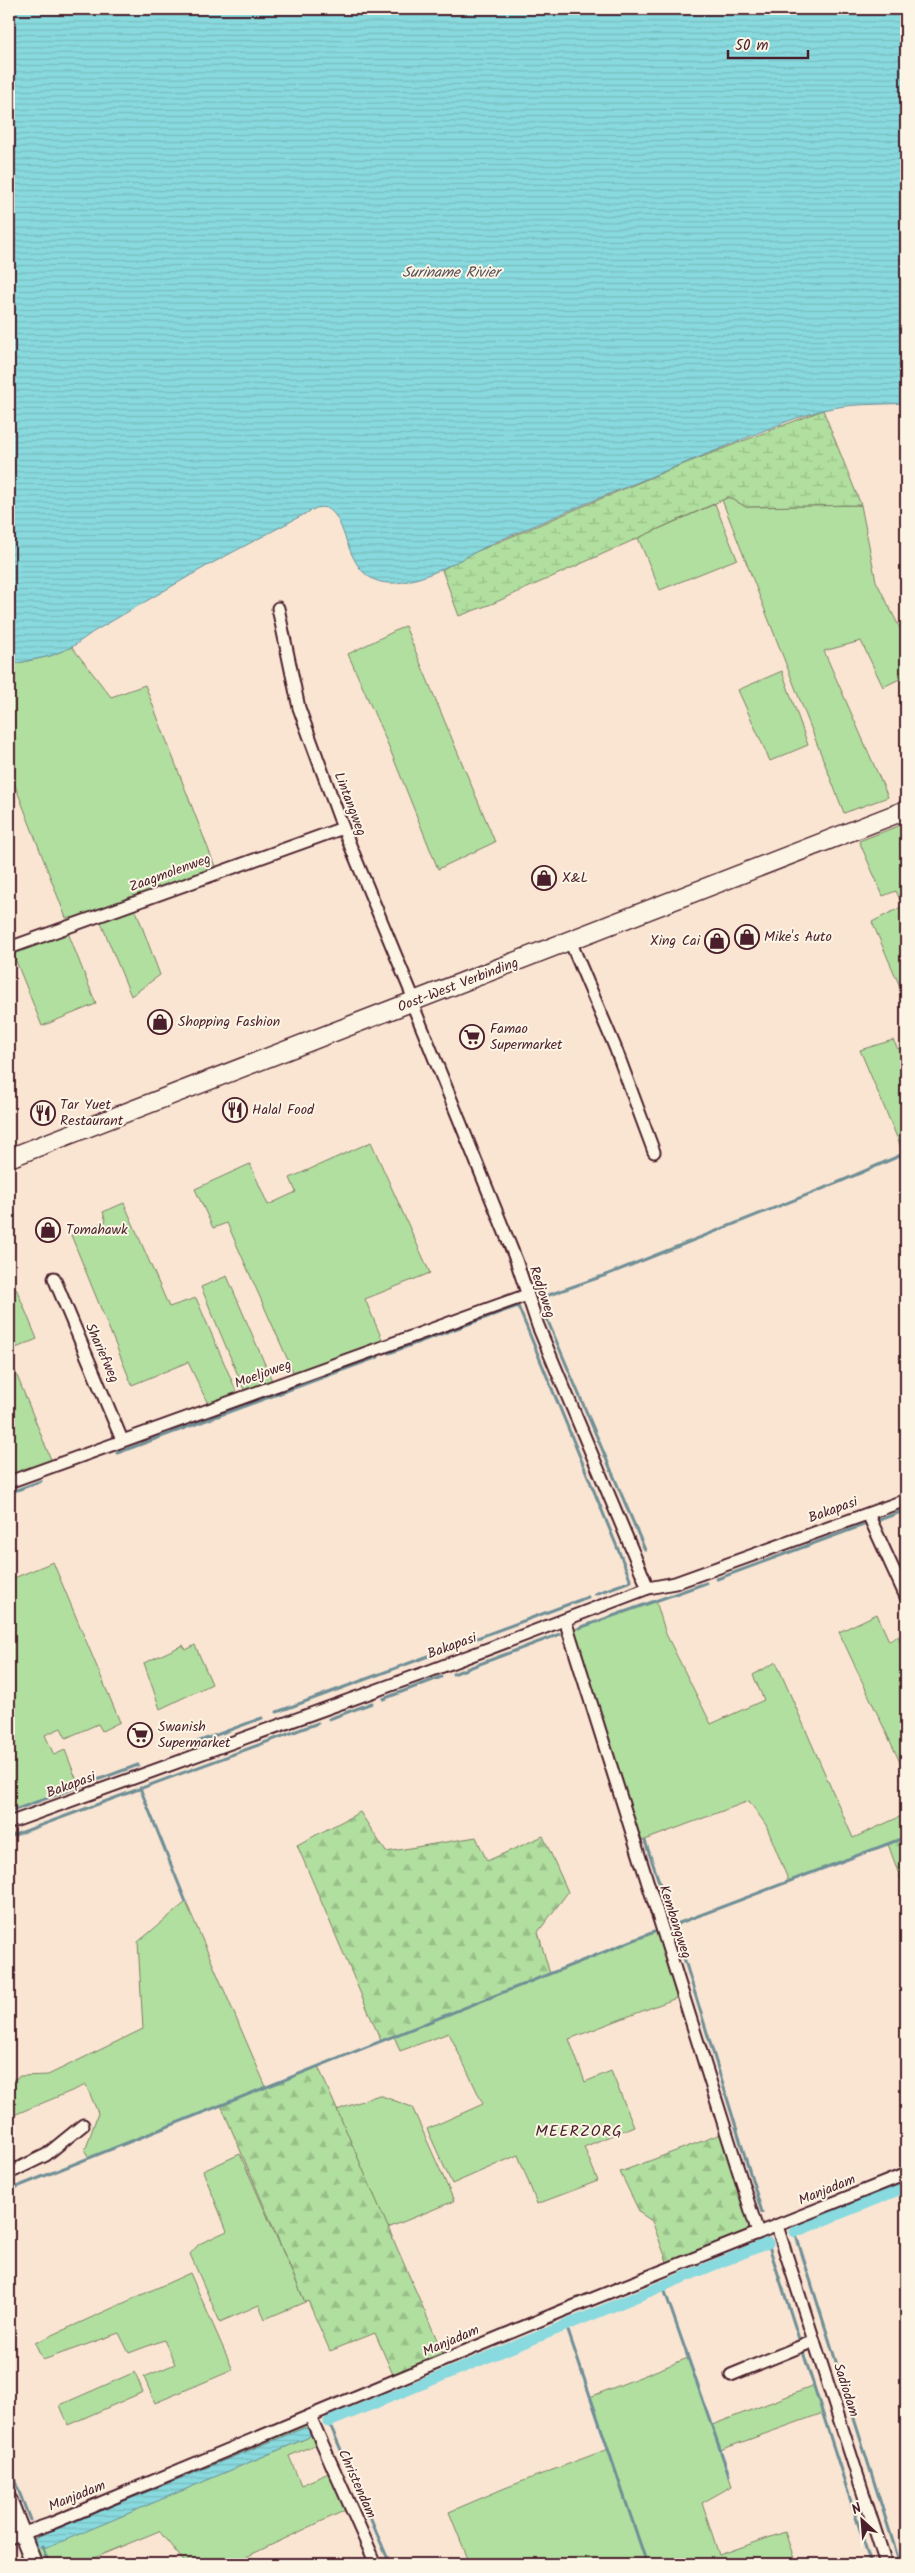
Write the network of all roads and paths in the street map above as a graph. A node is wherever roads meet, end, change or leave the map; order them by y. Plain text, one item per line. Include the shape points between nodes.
1 (278, 608) dead end
2 (906, 810) edge
3 (342, 828) junction
4 (570, 941) junction
5 (9, 948) edge
6 (414, 1003) junction
7 (654, 1152) dead end
8 (9, 1158) edge
9 (54, 1278) dead end
10 (527, 1295) junction
11 (122, 1440) junction
12 (9, 1482) edge
13 (906, 1500) edge
14 (868, 1514) junction
15 (648, 1588) junction
16 (906, 1597) edge
17 (566, 1620) junction
18 (9, 1823) edge
19 (83, 2125) dead end
20 (9, 2173) edge
21 (906, 2174) edge
22 (777, 2226) junction
23 (758, 2232) junction
24 (814, 2341) junction
25 (731, 2375) dead end
26 (310, 2416) junction
27 (9, 2500) edge
28 (18, 2537) edge
29 (32, 2562) edge
30 (376, 2564) edge
31 (886, 2564) edge

1 - 3 street, Lintangweg via 299,708
2 - 4 main road, Oost-West Verbinding
3 - 5 street, Zaagmolenweg
3 - 6 street, Lintangweg
4 - 6 main road, Oost-West Verbinding
4 - 7 street via 615,1047
6 - 8 main road, Oost-West Verbinding
6 - 10 street, Redjoweg
9 - 11 street, Shariefweg
10 - 11 street, Moeljoweg
10 - 15 street, Redjoweg
11 - 12 street, Moeljoweg
13 - 14 street, Bakapasi
14 - 15 street, Bakapasi via 675,1582
14 - 16 street
15 - 17 street, Bakapasi
17 - 18 street, Bakapasi
17 - 23 street, Kembangweg
19 - 20 street via 46,2155
21 - 22 street, Manjadam
22 - 23 street, Manjadam
22 - 24 street, Sadiodam
23 - 26 street, Manjadam
24 - 25 street
24 - 31 street, Sadiodam
26 - 28 street, Manjadam
26 - 30 street, Christendam
27 - 28 street
28 - 29 street

